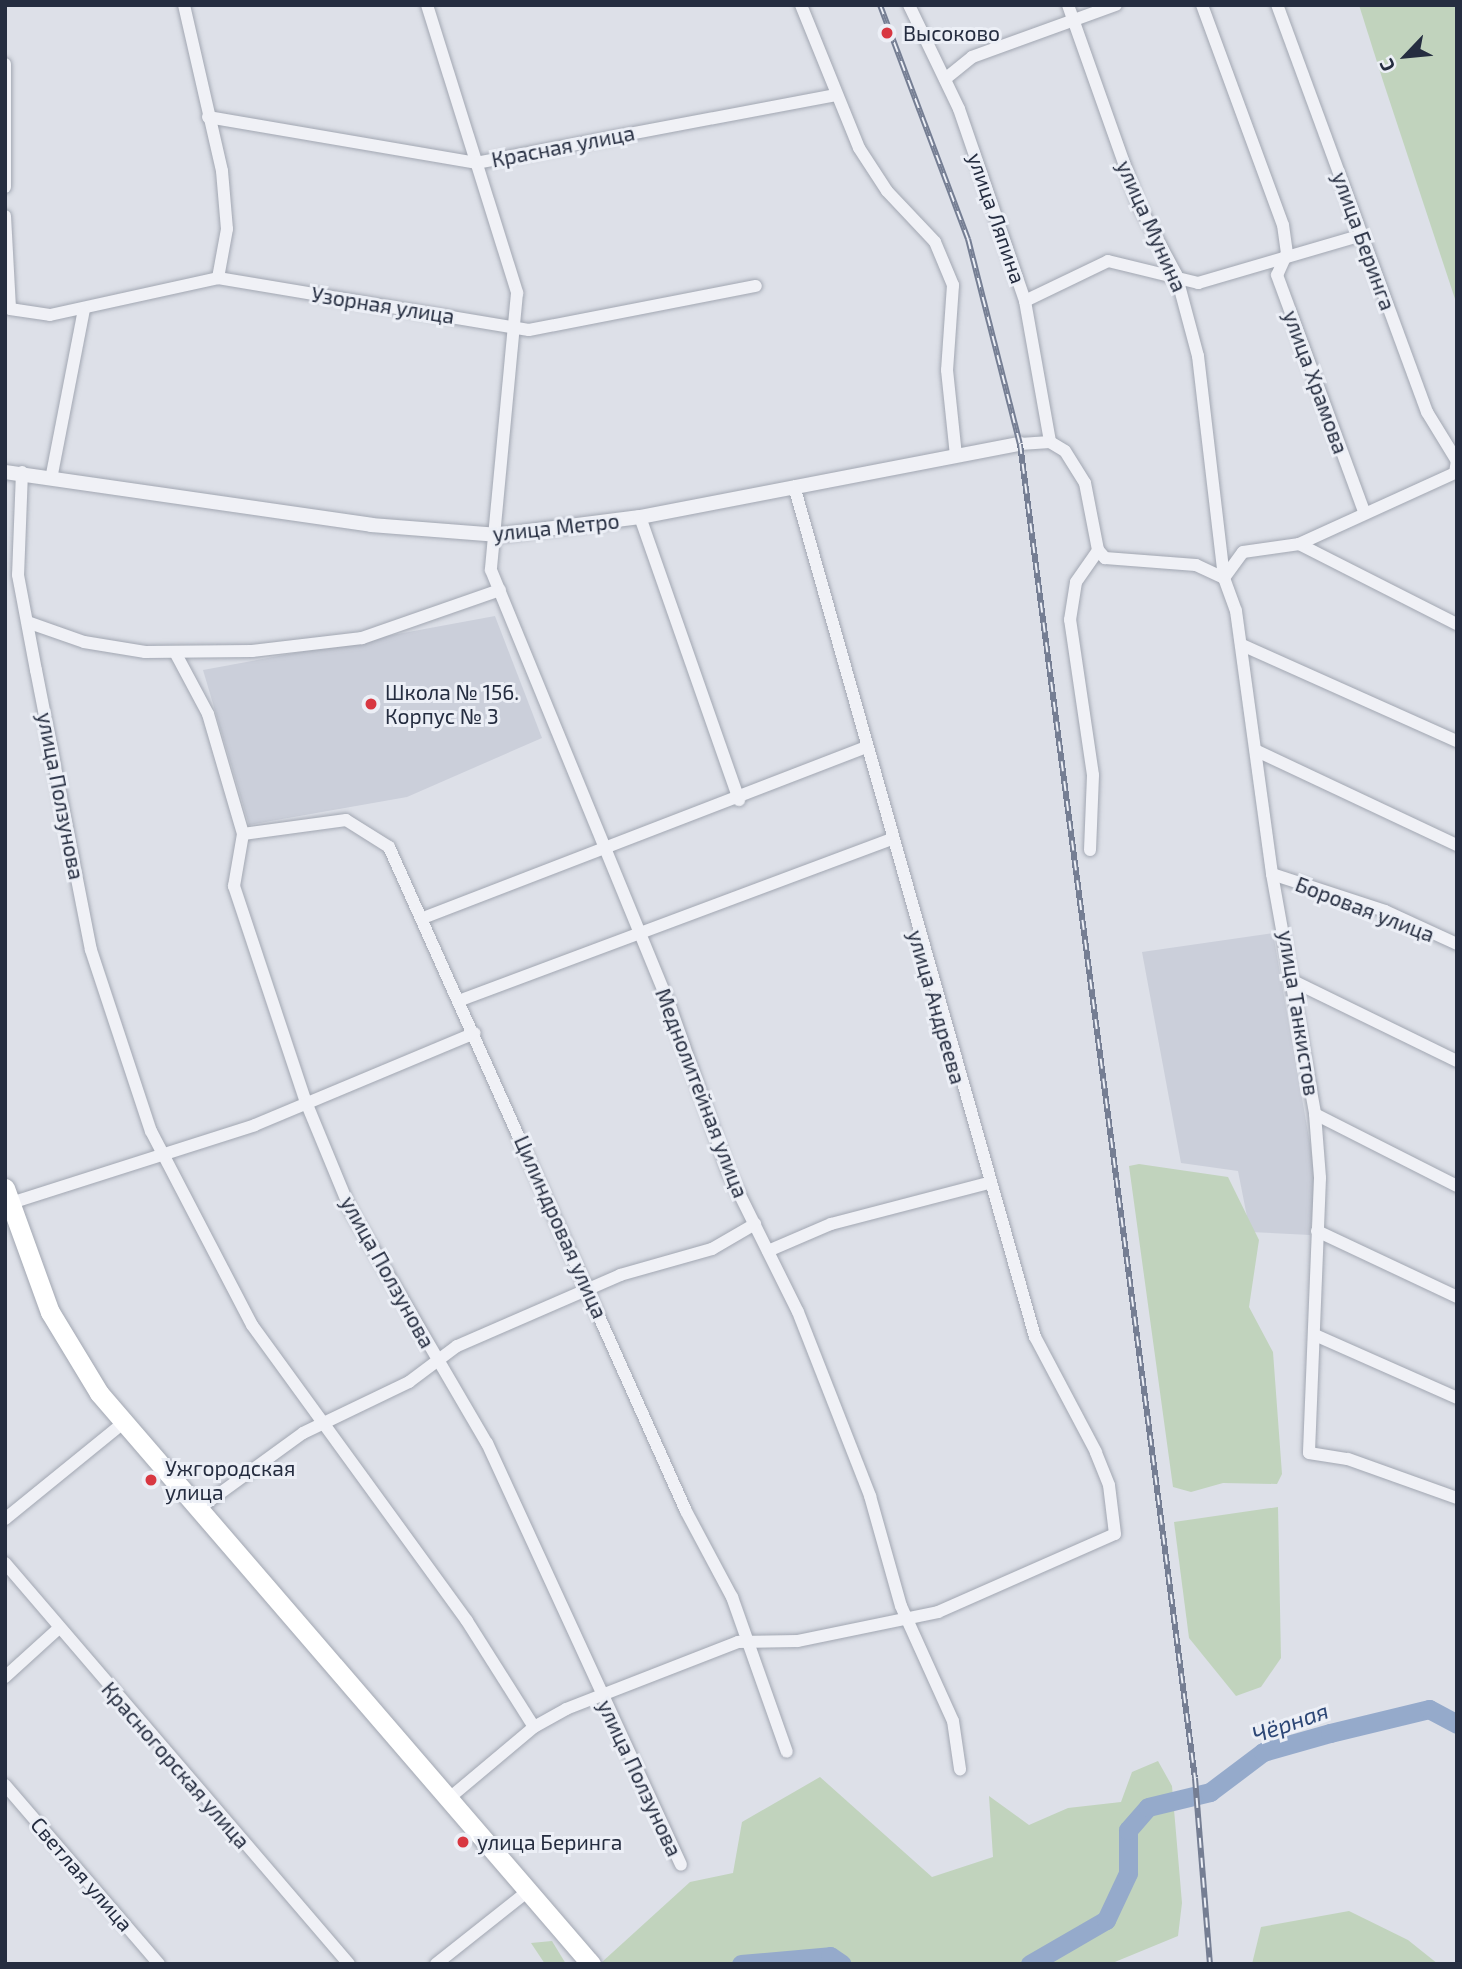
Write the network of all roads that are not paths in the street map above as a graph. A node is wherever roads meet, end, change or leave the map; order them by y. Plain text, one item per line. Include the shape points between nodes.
1 (184, 5) edge
2 (427, 5) edge
3 (801, 5) edge
4 (909, 5) edge
5 (1068, 5) edge
6 (1116, 5) edge
7 (1202, 5) edge
8 (1277, 5) edge
9 (1073, 20) junction
10 (5, 64) edge
11 (945, 79) junction
12 (835, 95) junction
13 (208, 117) junction
14 (476, 163) junction
15 (5, 187) edge
16 (5, 216) edge
17 (1362, 235) junction
18 (1287, 253) junction
19 (218, 278) junction
20 (1178, 278) junction
21 (756, 286) dead end
22 (1025, 301) junction
23 (84, 309) junction
24 (514, 326) junction
25 (1050, 442) junction
26 (1020, 444) joint
27 (956, 455) junction
28 (5, 471) edge
29 (22, 472) junction
30 (52, 474) junction
31 (794, 486) junction
32 (1364, 511) junction
33 (640, 517) junction
34 (499, 536) junction
35 (1299, 544) junction
36 (1098, 550) junction
37 (1224, 578) junction
38 (500, 590) junction
39 (30, 623) junction
40 (1457, 624) edge
41 (1242, 645) junction
42 (176, 654) junction
43 (1457, 741) edge
44 (863, 748) junction
45 (1257, 751) junction
46 (739, 800) junction
47 (243, 834) junction
48 (890, 840) junction
49 (1457, 845) edge
50 (1090, 850) dead end
51 (602, 852) junction
52 (1272, 874) junction
53 (423, 918) junction
54 (636, 935) junction
55 (1457, 944) edge
56 (1293, 981) junction
57 (461, 1000) junction
58 (475, 1033) junction
59 (1457, 1061) edge
60 (306, 1102) junction
61 (1315, 1114) junction
62 (163, 1151) junction
63 (988, 1183) junction
64 (1457, 1186) edge
65 (8, 1195) edge
66 (755, 1224) junction
67 (1317, 1230) junction
68 (768, 1251) junction
69 (587, 1287) junction
70 (1457, 1297) edge
71 (1315, 1335) junction
72 (438, 1360) junction
73 (1457, 1398) edge
74 (123, 1423) junction
75 (321, 1423) junction
76 (1451, 1496) edge
77 (197, 1510) junction
78 (5, 1519) edge
79 (5, 1563) edge
80 (906, 1618) junction
81 (58, 1629) junction
82 (750, 1641) junction
83 (5, 1677) edge
84 (602, 1695) junction
85 (534, 1727) junction
86 (787, 1752) dead end
87 (960, 1769) dead end
88 (5, 1785) edge
89 (447, 1800) junction
90 (681, 1865) dead end
91 (528, 1891) junction
92 (159, 1964) edge
93 (349, 1964) edge
94 (436, 1964) edge
95 (591, 1964) edge

1 - 13 street
2 - 14 street, Меднолитейная улица
3 - 12 street
4 - 11 street, улица Ляпина
5 - 9 street, улица Мунина
6 - 9 street
7 - 18 street via 1283,225
8 - 17 street, улица Беринга
9 - 11 street via 972,57
9 - 20 street, улица Мунина via 1139,205
10 - 15 street
11 - 22 street, улица Ляпина
12 - 14 street, Красная улица
12 - 27 street via 887,191 935,242 953,285 947,370
13 - 14 street, Красная улица
13 - 19 street via 227,229
14 - 24 street, Меднолитейная улица via 517,293
16 - 23 street, Узорная улица via 10,309 50,315
17 - 18 street
17 - 32 street, улица Беринга via 1427,412 1457,461 1455,473
18 - 20 street via 1198,283
18 - 32 street, улица Храмова via 1277,275
19 - 23 street, Узорная улица
19 - 24 street, Узорная улица
20 - 22 street via 1108,261
20 - 37 street, улица Мунина via 1198,356
21 - 24 street, Узорная улица via 530,330
22 - 25 street, улица Ляпина
23 - 30 street
24 - 34 street, Меднолитейная улица
25 - 26 street
25 - 36 street via 1065,451 1085,483
26 - 27 street, улица Метро
27 - 31 street, улица Метро
28 - 29 street, улица Метро
29 - 30 street, улица Метро
29 - 39 street, улица Ползунова via 18,575
30 - 34 street, улица Метро via 371,525
31 - 33 street, улица Метро
31 - 44 street, улица Андреева
32 - 35 street
33 - 34 street, улица Метро
33 - 46 street
34 - 38 street, Меднолитейная улица via 491,570
35 - 37 street via 1243,552
35 - 40 street
36 - 37 street via 1115,562 1196,565
36 - 50 street via 1076,582 1070,609 1093,775
37 - 41 street, улица Танкистов
38 - 42 street via 362,638
38 - 51 street, Меднолитейная улица
39 - 42 street via 83,642
39 - 62 street, улица Ползунова via 91,950 140,1104
41 - 43 street
41 - 45 street, улица Танкистов
42 - 47 street, улица Ползунова via 208,714
44 - 46 street
44 - 48 street, улица Андреева
45 - 49 street
45 - 52 street, улица Танкистов
46 - 51 street
47 - 53 street, Цилиндровая улица via 346,820 371,830 389,847
47 - 60 street, улица Ползунова via 234,886
48 - 54 street
48 - 63 street, улица Андреева
51 - 53 street
51 - 54 street, Меднолитейная улица
52 - 55 street, Боровая улица via 1385,911
52 - 56 street, улица Танкистов
53 - 57 street, Цилиндровая улица
54 - 57 street
54 - 66 street, Меднолитейная улица
56 - 59 street
56 - 61 street, улица Танкистов
57 - 58 street, Цилиндровая улица
58 - 60 street
58 - 69 street, Цилиндровая улица
60 - 62 street
60 - 72 street, улица Ползунова via 350,1209
61 - 64 street
61 - 67 street, улица Танкистов
62 - 65 street
62 - 75 street, улица Ползунова via 252,1325
63 - 68 street via 831,1224
63 - 80 street, улица Андреева via 1035,1337 1109,1485 1115,1534 977,1597
65 - 74 main road via 66,1345
66 - 68 street, Меднолитейная улица
66 - 69 street via 712,1248
67 - 70 street
67 - 71 street, улица Танкистов
68 - 80 street, Меднолитейная улица via 870,1496
69 - 72 street
69 - 82 street, Цилиндровая улица
71 - 73 street
71 - 76 street, улица Танкистов via 1309,1453 1348,1459
72 - 75 street via 410,1382
72 - 84 street, улица Ползунова via 487,1443
74 - 77 main road
74 - 78 street
75 - 77 street
75 - 85 street, улица Ползунова via 467,1621
77 - 89 main road
79 - 81 street, Красногорская улица
80 - 82 street via 799,1641
80 - 87 street, Меднолитейная улица via 953,1721
81 - 83 street
81 - 93 street, Красногорская улица
82 - 84 street
82 - 86 street, Цилиндровая улица
84 - 85 street
84 - 90 street, улица Ползунова
85 - 89 street
88 - 92 street, Светлая улица
89 - 91 main road
91 - 94 street
91 - 95 main road

